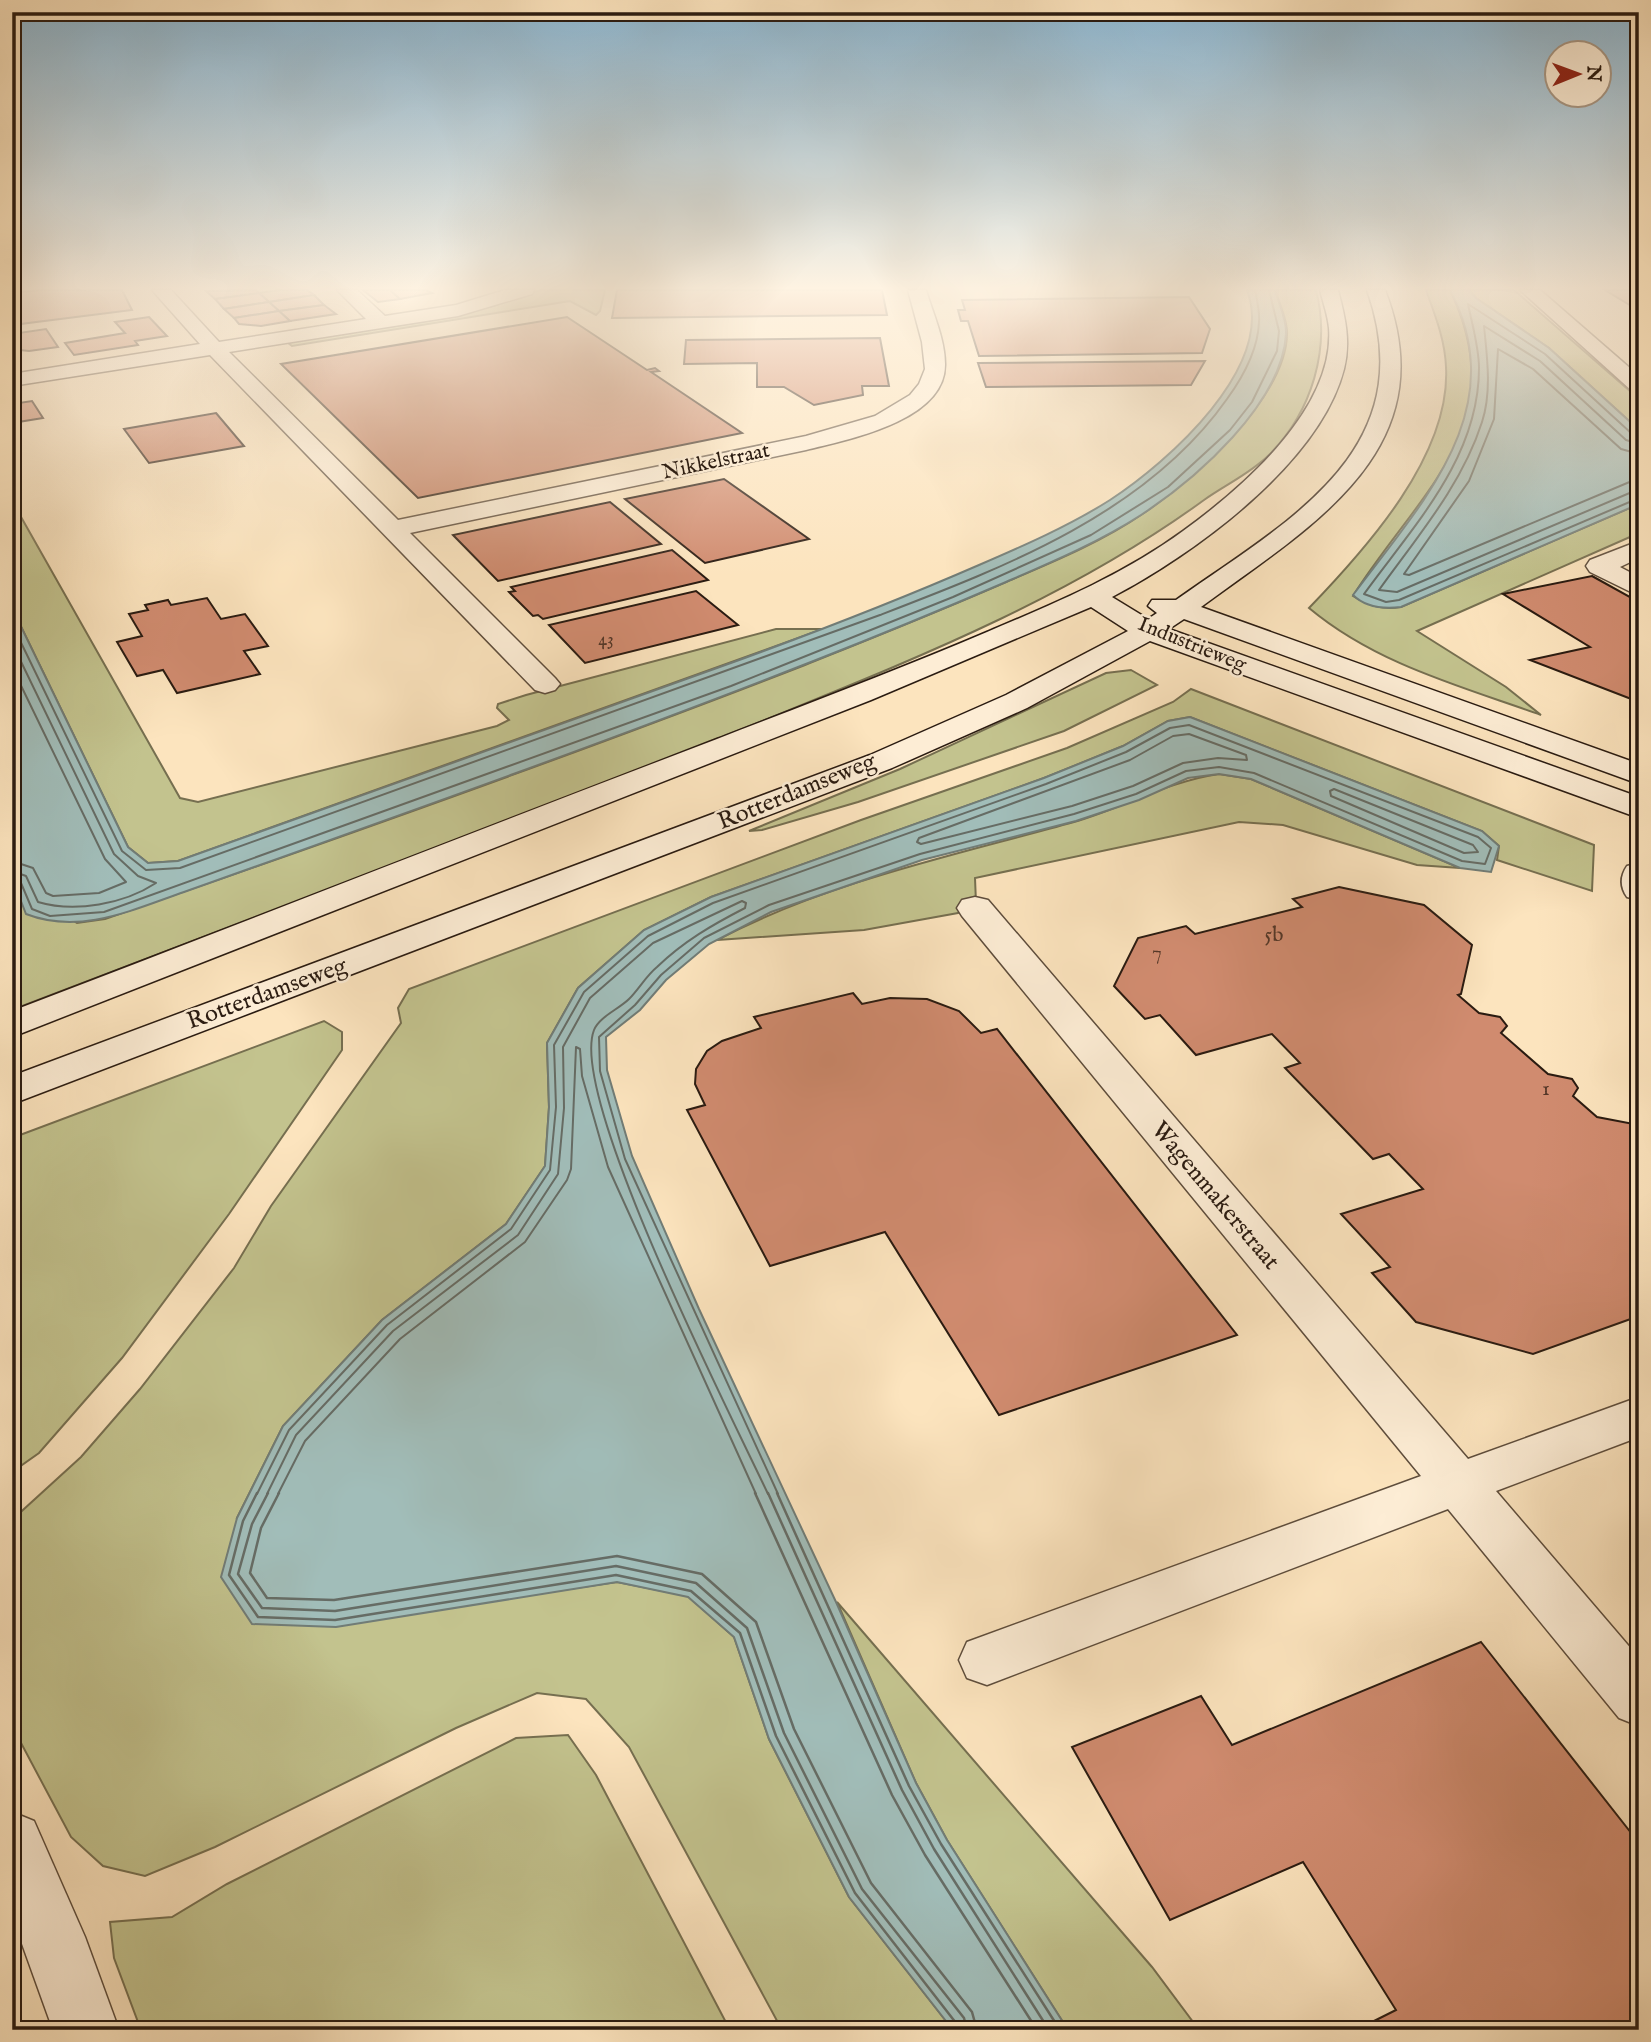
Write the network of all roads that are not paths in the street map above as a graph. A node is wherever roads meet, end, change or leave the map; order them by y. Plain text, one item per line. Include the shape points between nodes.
1 (251, 385) edge
2 (930, 385) edge
3 (1327, 385) edge
4 (1391, 385) edge
5 (392, 529) junction
6 (1639, 550) edge
7 (1639, 588) edge
8 (1094, 597) junction
9 (1179, 608) junction
10 (1148, 631) junction
11 (545, 684) dead end
12 (1639, 775) edge
13 (1639, 808) edge
14 (1639, 873) edge
15 (1639, 890) edge
16 (975, 908) dead end
17 (12, 1025) edge
18 (12, 1091) edge
19 (1639, 1416) edge
20 (1456, 1483) junction
21 (987, 1660) dead end
22 (1639, 1700) edge
23 (12, 1842) edge
24 (86, 2030) edge

1 - 5 street
2 - 5 street, Nikkelstraat via 899,413 861,429
3 - 8 street via 1304,429 1266,475 1192,536
4 - 9 street, Rotterdamseweg via 1371,440 1337,487 1293,529
5 - 11 street
6 - 7 street via 1600,566
8 - 9 street, Industrieweg
8 - 10 street, Industrieweg
8 - 17 street via 932,666
9 - 10 street, Rotterdamseweg
9 - 12 street, Industrieweg
10 - 13 street, Industrieweg
10 - 18 street, Rotterdamseweg via 939,735 713,826
14 - 15 street
16 - 20 street, Wagenmakerstraat
19 - 20 street
20 - 21 street
20 - 22 street, Wagenmakerstraat
23 - 24 street

